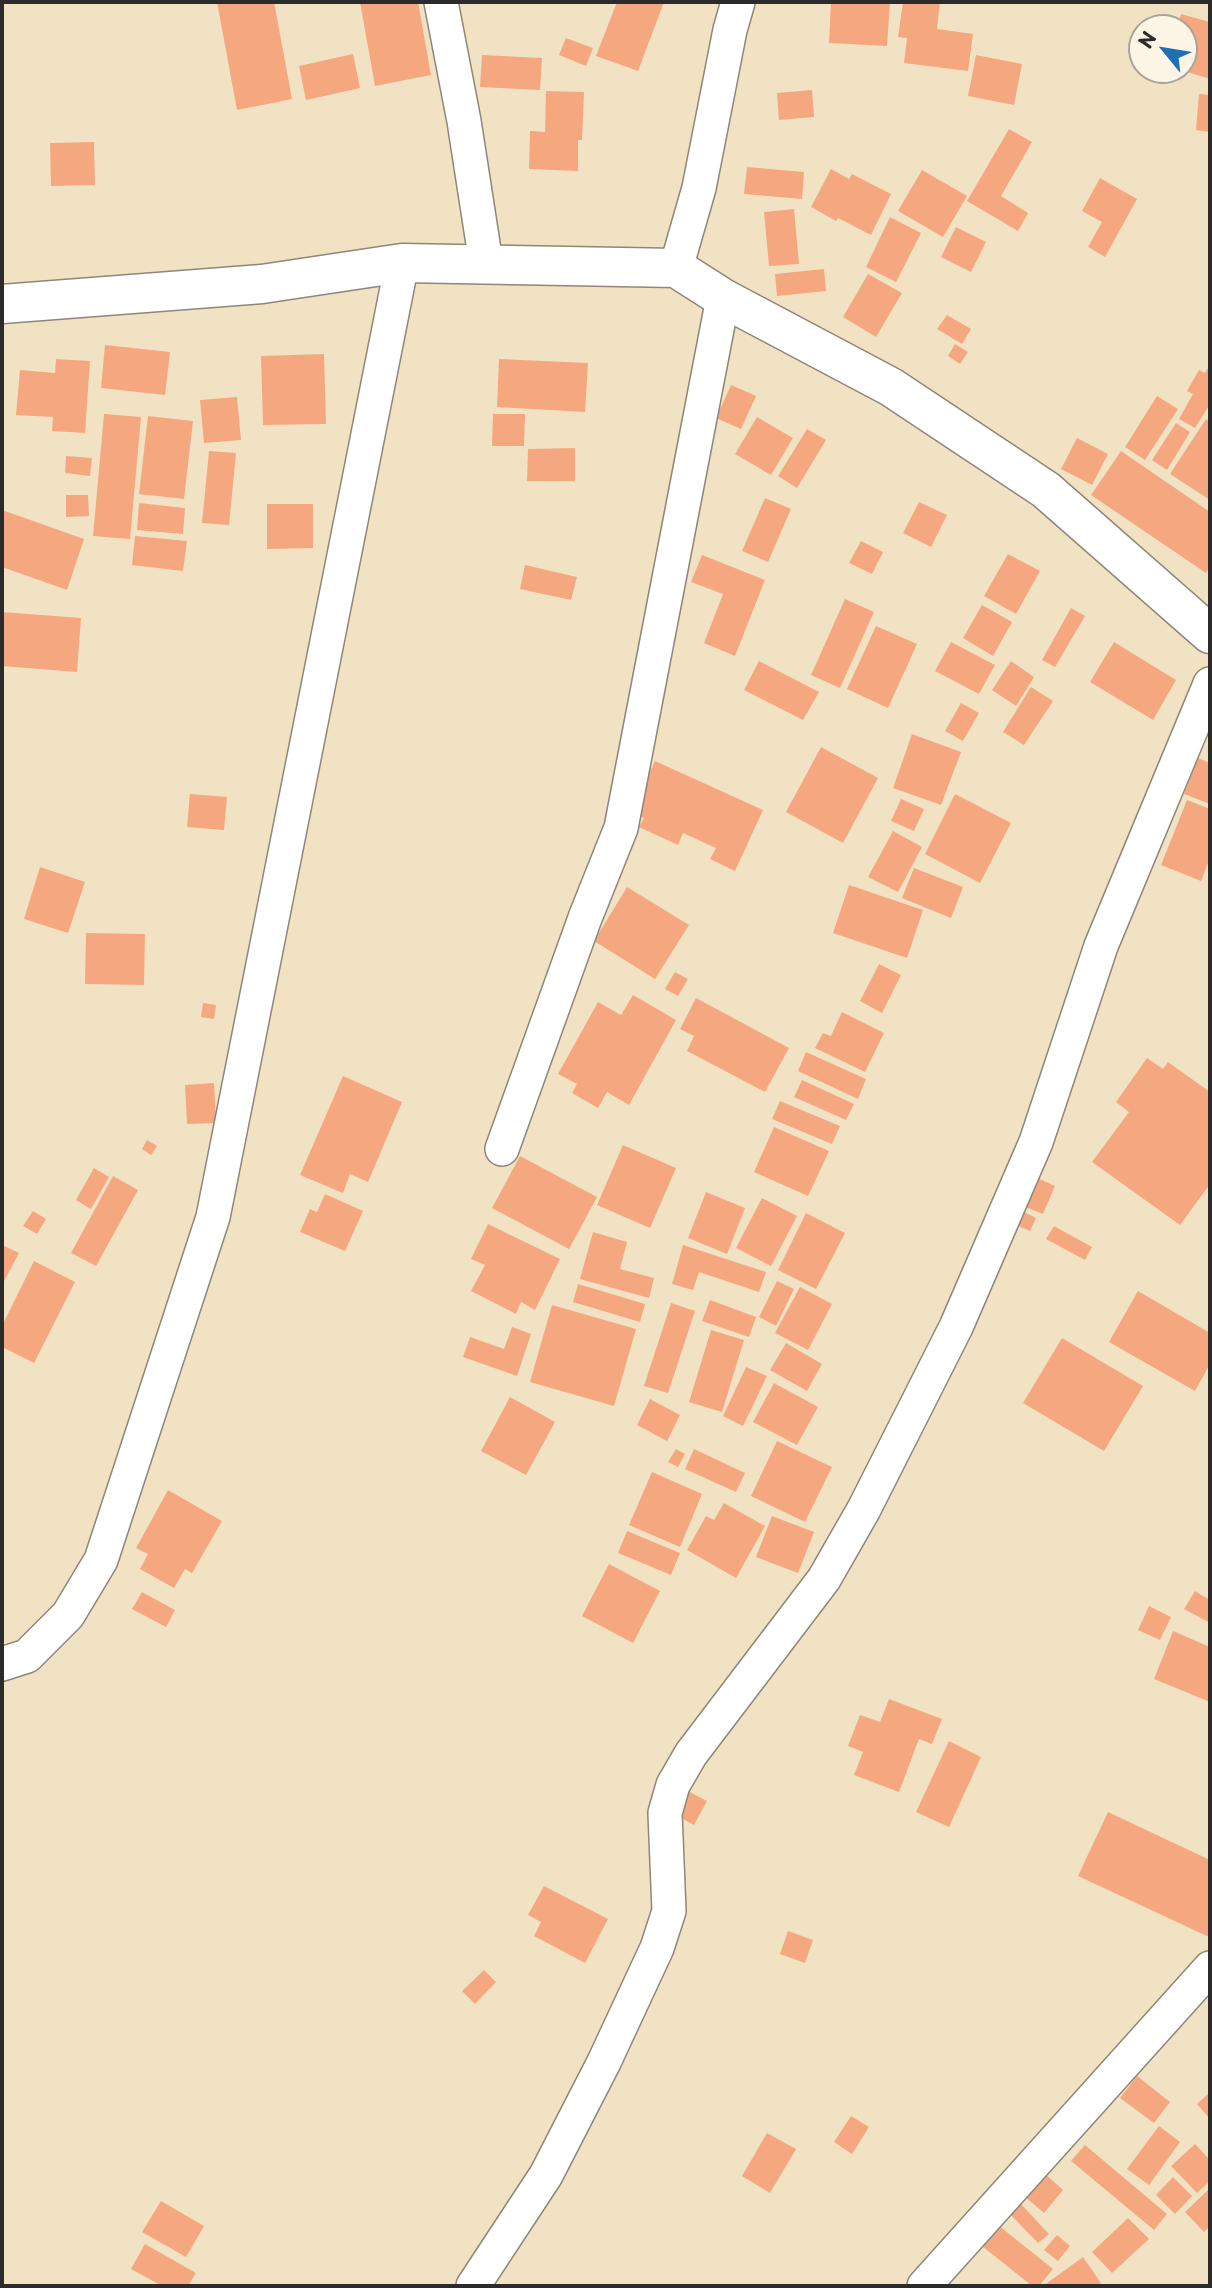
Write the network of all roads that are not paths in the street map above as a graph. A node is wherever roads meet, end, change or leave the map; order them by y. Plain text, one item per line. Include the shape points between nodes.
1 (440, 2) edge
2 (738, 2) edge
3 (402, 263) junction
4 (486, 263) junction
5 (676, 268) junction
6 (723, 298) junction
7 (2, 304) edge
8 (1210, 634) edge
9 (1210, 684) edge
10 (502, 1149) dead end
11 (2, 1664) edge
12 (1210, 1968) edge
13 (473, 2286) edge
14 (924, 2286) edge

1 - 4 street
2 - 5 street via 699,188
3 - 4 street
3 - 7 street via 262,284
3 - 11 street via 213,1217 101,1560 68,1615 27,1656
4 - 5 street
5 - 6 street
6 - 8 street via 891,387 1046,490
6 - 10 street via 621,828
9 - 13 street via 1101,946 1036,1142 956,1328 824,1579 691,1754 673,1785 665,1813 669,1911 657,1948 546,2175
12 - 14 street

